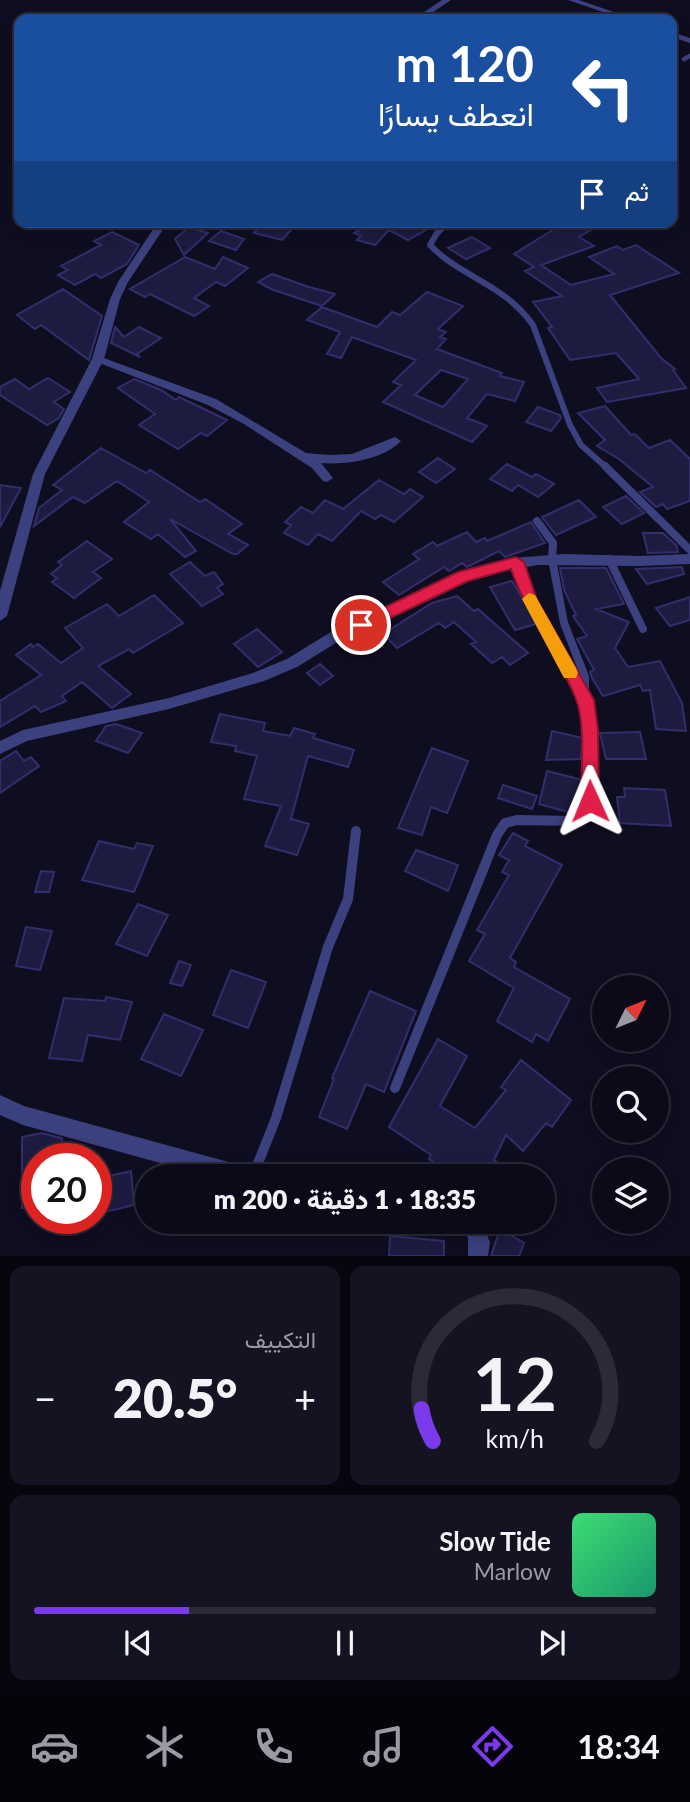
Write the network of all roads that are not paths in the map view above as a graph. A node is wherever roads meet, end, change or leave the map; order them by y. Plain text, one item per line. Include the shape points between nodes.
1 (447, 0) edge
2 (572, 0) edge
3 (426, 14) edge
4 (615, 14) edge
5 (159, 228) edge
6 (442, 228) edge
7 (98, 359) junction
8 (395, 441) dead end
9 (304, 457) junction
10 (327, 478) dead end
11 (537, 521) dead end
12 (690, 550) edge
13 (552, 559) junction
14 (609, 559) junction
15 (690, 559) edge
16 (516, 562) junction
17 (0, 616) edge
18 (642, 629) dead end
19 (585, 700) junction
20 (0, 748) edge
21 (356, 831) dead end
22 (395, 1088) dead end
23 (0, 1105) edge
24 (200, 1164) edge
25 (258, 1164) edge
26 (477, 1234) edge
27 (478, 1256) edge

1 - 3 street
2 - 4 street
5 - 7 street via 119,290
6 - 12 lane via 430,245 525,312 581,445
7 - 9 street via 212,402
7 - 17 street via 39,474
8 - 9 street via 349,460
9 - 10 street
11 - 13 lane via 554,544
13 - 14 street
13 - 16 street
13 - 19 lane via 564,623 585,677
14 - 15 street
14 - 18 lane
16 - 19 lane via 530,600
16 - 20 street via 463,576 325,641 290,664 245,681 23,736
19 - 22 lane via 590,801 585,813 575,821 561,823 505,823
21 - 25 lane via 348,899
23 - 24 street
26 - 27 street

